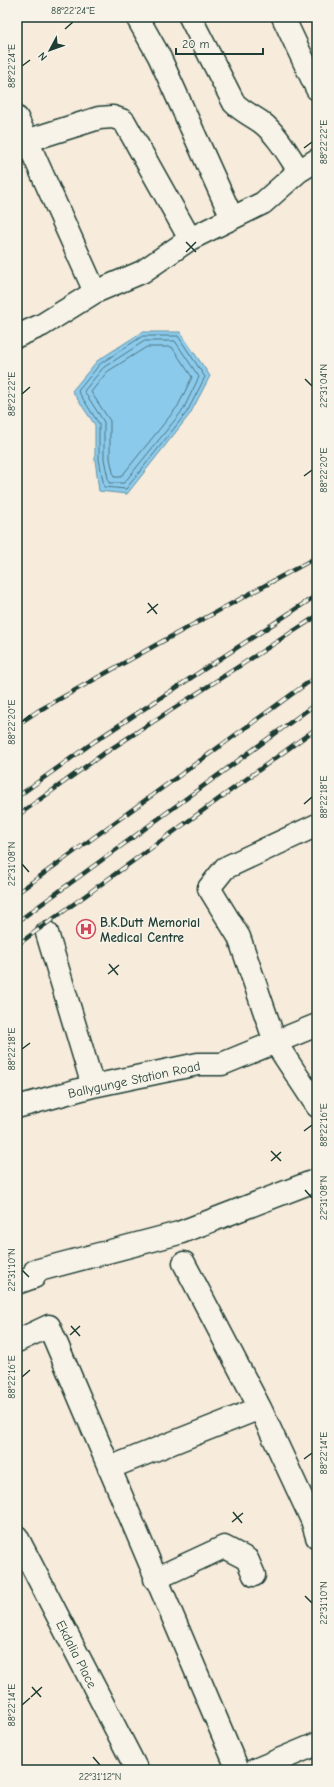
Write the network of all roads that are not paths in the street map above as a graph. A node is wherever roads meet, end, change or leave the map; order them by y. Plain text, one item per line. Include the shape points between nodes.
1 (137, 17) edge
2 (190, 17) edge
3 (283, 17) edge
4 (317, 89) edge
5 (17, 118) edge
6 (26, 141) junction
7 (308, 166) edge
8 (232, 218) junction
9 (190, 239) junction
10 (95, 292) junction
11 (17, 336) edge
12 (317, 825) edge
13 (47, 933) dead end
14 (317, 1025) edge
15 (275, 1042) junction
16 (93, 1086) junction
17 (317, 1106) edge
18 (17, 1107) edge
19 (317, 1180) edge
20 (184, 1263) dead end
21 (17, 1283) edge
22 (17, 1340) edge
23 (260, 1408) junction
24 (109, 1468) junction
25 (315, 1525) edge
26 (20, 1550) edge
27 (254, 1575) dead end
28 (155, 1579) junction
29 (317, 1744) edge
30 (137, 1770) edge
31 (238, 1770) edge
32 (255, 1770) edge

1 - 8 street via 159,56
2 - 7 street via 234,103 243,112 261,122
3 - 4 street
5 - 6 street
6 - 9 street via 99,118 113,117 124,121
6 - 10 street
7 - 8 street via 263,203
8 - 9 street
9 - 10 street via 142,272
10 - 11 street via 42,325
12 - 15 street via 224,868 209,888 239,937
13 - 16 street
14 - 15 street, Ballygunge Station Road
15 - 16 street, Ballygunge Station Road via 222,1064 198,1064
15 - 17 street
16 - 18 street, Ballygunge Station Road
19 - 21 street via 179,1233 35,1271 34,1278
20 - 23 street
22 - 24 street via 48,1326
23 - 24 street
23 - 25 street
24 - 28 street
26 - 30 street, Ekdalia Place
27 - 28 street via 247,1559 224,1547
28 - 31 street
29 - 32 street

